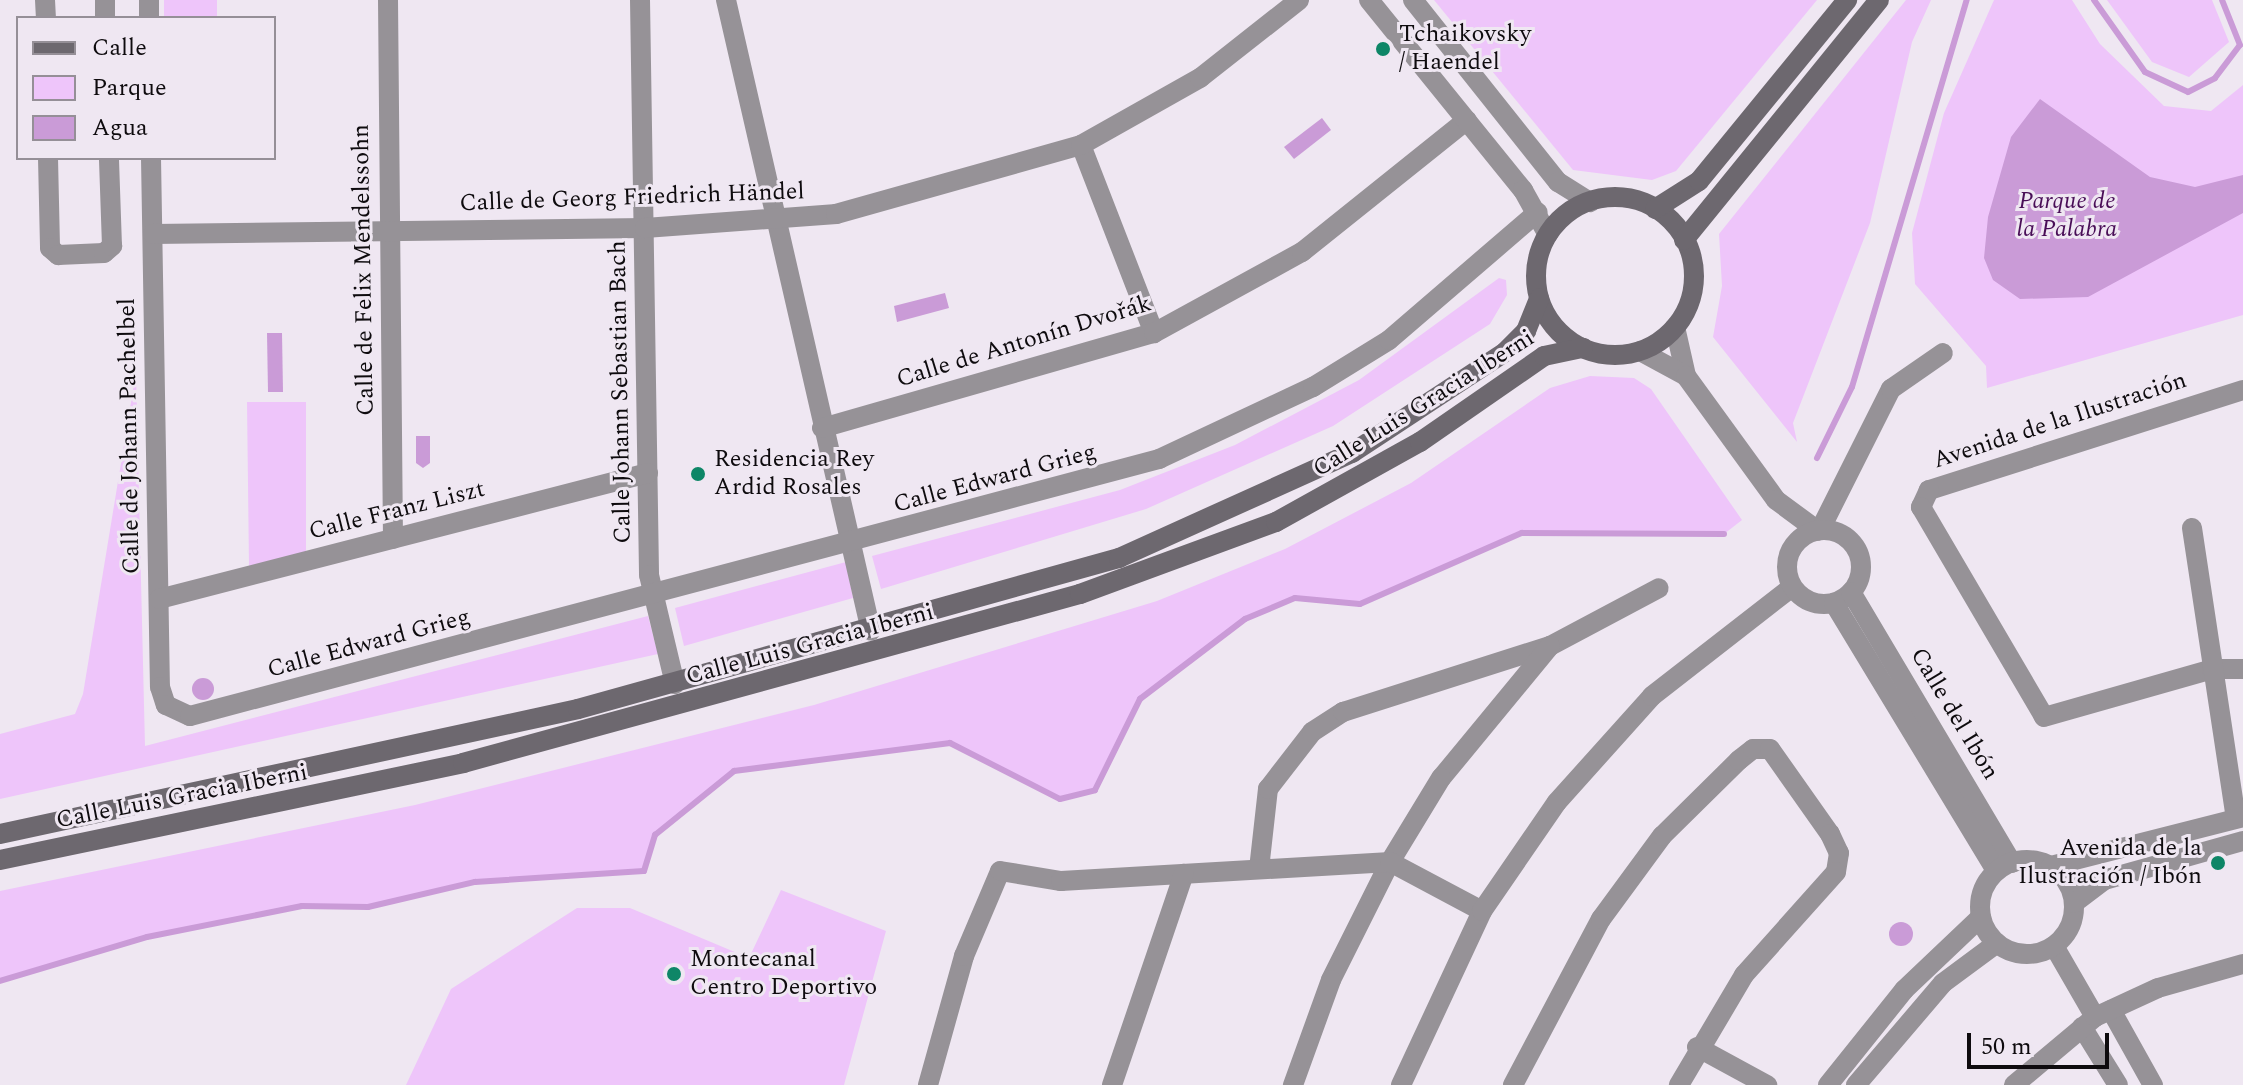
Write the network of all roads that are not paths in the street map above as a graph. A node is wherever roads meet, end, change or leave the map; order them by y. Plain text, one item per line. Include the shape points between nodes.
1 (388, 0) edge
2 (640, 0) edge
3 (726, 0) edge
4 (1299, 0) edge
5 (1369, 0) edge
6 (1413, 0) edge
7 (1847, 0) edge
8 (1879, 0) edge
9 (1467, 120) junction
10 (1081, 145) junction
11 (48, 160) edge
12 (109, 160) edge
13 (151, 160) edge
14 (1590, 202) junction
15 (1655, 209) junction
16 (1538, 212) junction
17 (776, 223) junction
18 (645, 228) junction
19 (390, 231) junction
20 (153, 234) junction
21 (1548, 235) junction
22 (1684, 240) junction
23 (1539, 299) junction
24 (1675, 327) junction
25 (1154, 333) junction
26 (1583, 348) junction
27 (1640, 351) junction
28 (1943, 353) dead end
29 (1686, 376) junction
30 (2243, 390) edge
31 (822, 428) junction
32 (648, 473) junction
33 (1776, 500) junction
34 (2192, 528) dead end
35 (1819, 530) junction
36 (393, 539) junction
37 (849, 544) junction
38 (1790, 551) junction
39 (1792, 587) junction
40 (1659, 588) dead end
41 (652, 596) junction
42 (1843, 598) junction
43 (159, 599) junction
44 (871, 631) junction
45 (1550, 646) junction
46 (2212, 669) junction
47 (2243, 669) edge
48 (675, 684) junction
49 (172, 710) joint
50 (2240, 818) edge
51 (0, 834) edge
52 (2243, 841) edge
53 (0, 860) edge
54 (1390, 862) junction
55 (2051, 866) junction
56 (2004, 867) junction
57 (1259, 869) junction
58 (1184, 874) junction
59 (2074, 903) junction
60 (1482, 911) junction
61 (1981, 917) junction
62 (1997, 943) junction
63 (2054, 946) junction
64 (2243, 964) edge
65 (2096, 1018) junction
66 (1697, 1047) junction
67 (928, 1085) edge
68 (1112, 1085) edge
69 (1293, 1085) edge
70 (1401, 1085) edge
71 (1513, 1085) edge
72 (1679, 1085) edge
73 (1767, 1085) edge
74 (1828, 1085) edge
75 (1856, 1085) edge
76 (2014, 1085) edge
77 (2118, 1085) edge
78 (2153, 1085) edge

1 - 19 street, Calle de Felix Mendelssohn
2 - 18 street, Calle Johann Sebastian Bach
3 - 17 street
4 - 10 street, Calle de Georg Friedrich Händel via 1200,78
5 - 9 street
6 - 14 street via 1558,182
7 - 15 main road via 1699,181
8 - 22 main road
9 - 16 street
9 - 25 street, Calle de Antonín Dvořák via 1302,252
10 - 17 street, Calle de Georg Friedrich Händel via 836,214
10 - 25 street
11 - 12 street via 50,248 58,255 104,253 112,246
13 - 20 street, Calle de Johann Pachelbel
14 - 15 main road via 1617,198
14 - 21 main road
15 - 22 main road
16 - 21 street
16 - 37 street, Calle Edward Grieg via 1389,340 1227,431 1082,484
17 - 18 street, Calle de Georg Friedrich Händel
17 - 31 street
18 - 19 street, Calle de Georg Friedrich Händel
18 - 32 street, Calle Johann Sebastian Bach
19 - 20 street, Calle de Georg Friedrich Händel
19 - 36 street, Calle de Felix Mendelssohn
20 - 43 street, Calle de Johann Pachelbel
21 - 23 main road via 1537,259
22 - 24 main road via 1693,285
23 - 26 main road via 1560,333
23 - 44 main road, Calle Luis Gracia Iberni via 1526,331 1505,352 1352,453 1119,558
24 - 27 main road
24 - 29 street
25 - 31 street, Calle de Antonín Dvořák
26 - 27 main road
26 - 53 main road, Calle Luis Gracia Iberni via 1544,356 1420,442 1276,522 1080,594 463,763
27 - 29 street
28 - 35 street via 1891,389
29 - 33 street
30 - 46 street, Avenida de la Ilustración via 1929,490 1921,502 1921,514 2044,717
31 - 37 street
32 - 36 street, Calle Franz Liszt
32 - 41 street, Calle Johann Sebastian Bach
33 - 35 street
33 - 38 street
34 - 46 street
35 - 38 street
35 - 42 street via 1846,537 1857,550 1860,577
36 - 43 street, Calle Franz Liszt
37 - 41 street, Calle Edward Grieg
37 - 44 street
38 - 39 street
39 - 42 street via 1806,600
39 - 60 street via 1652,696 1557,802
40 - 45 street
41 - 48 street, Calle Johann Sebastian Bach
41 - 49 street, Calle Edward Grieg via 213,712
42 - 56 street, Calle del Ibón
43 - 49 street, Calle de Johann Pachelbel via 160,694
44 - 48 main road, Calle Luis Gracia Iberni
45 - 54 street via 1441,778
45 - 57 street via 1358,707 1312,732 1268,789 1258,831
46 - 47 street, Avenida de la Ilustración
46 - 50 street
48 - 51 main road, Calle Luis Gracia Iberni via 357,762
50 - 55 street
52 - 59 street via 2104,880
54 - 57 street
54 - 60 street
54 - 69 street via 1331,980
55 - 56 street
55 - 59 street
56 - 61 street via 1983,892
57 - 58 street
58 - 67 street via 1061,881 1014,869 994,876
58 - 68 street
59 - 63 street via 2072,923
60 - 70 street
61 - 62 street
61 - 74 street via 1904,990
62 - 63 street via 2019,953
62 - 75 street via 1943,983
63 - 65 street
64 - 65 street
65 - 76 street
65 - 77 street
65 - 78 street
66 - 71 street via 1744,975 1836,872 1839,853 1830,834 1782,760 1764,747 1739,760 1662,836 1601,919
66 - 72 street
66 - 73 street

